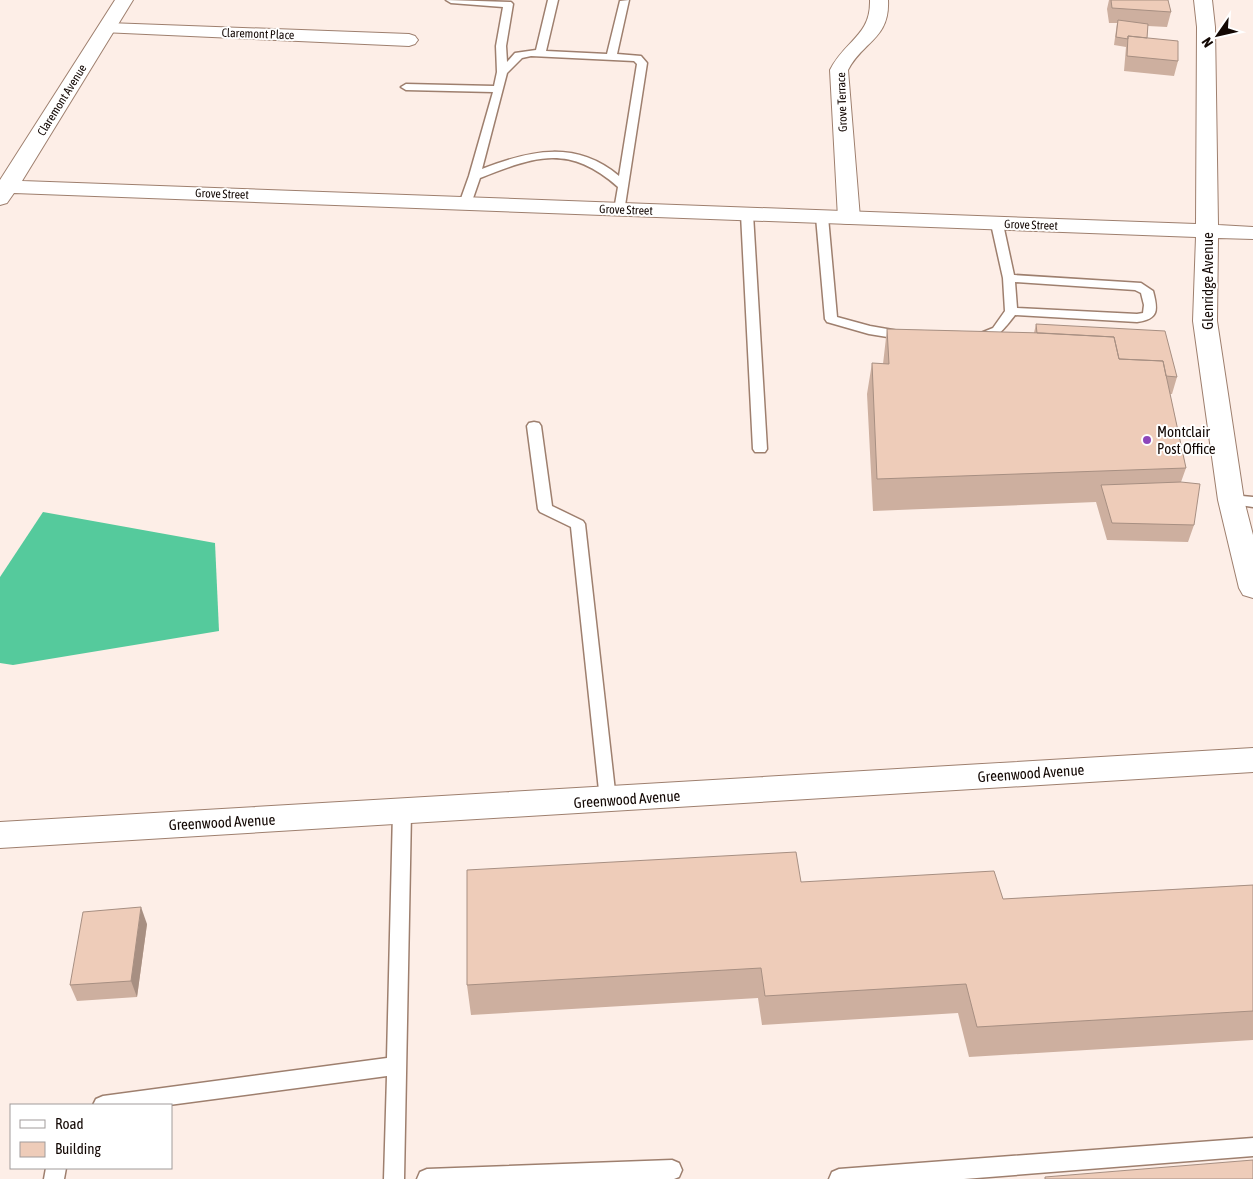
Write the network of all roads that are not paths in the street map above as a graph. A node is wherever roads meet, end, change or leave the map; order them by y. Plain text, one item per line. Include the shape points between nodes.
1 (124, 0) edge
2 (451, 0) edge
3 (553, 0) edge
4 (879, 0) edge
5 (1203, 0) edge
6 (625, 1) edge
7 (108, 28) junction
8 (409, 40) dead end
9 (540, 53) junction
10 (610, 57) junction
11 (502, 72) junction
12 (406, 87) dead end
13 (500, 89) junction
14 (476, 176) junction
15 (624, 186) junction
16 (3, 190) edge
17 (465, 204) junction
18 (620, 210) junction
19 (747, 214) junction
20 (822, 217) junction
21 (850, 218) junction
22 (997, 224) junction
23 (1208, 232) junction
24 (1253, 233) edge
25 (1009, 278) junction
26 (1011, 311) junction
27 (916, 338) edge
28 (964, 340) edge
29 (534, 426) dead end
30 (760, 448) dead end
31 (1242, 501) edge
32 (1253, 588) edge
33 (1253, 760) edge
34 (608, 800) junction
35 (402, 812) junction
36 (0, 835) edge
37 (396, 1066) junction
38 (111, 1104) edge
39 (1253, 1147) edge
40 (672, 1170) dead end
41 (394, 1179) edge
42 (427, 1179) edge
43 (839, 1179) edge

1 - 7 street, Claremont Avenue
2 - 11 lane via 508,4 501,46
3 - 9 lane
4 - 21 street, Grove Terrace via 880,14 874,31 849,54 839,70
5 - 23 street, Glenridge Avenue
6 - 10 lane
7 - 8 street, Claremont Place
7 - 16 street, Claremont Avenue
9 - 10 lane
9 - 11 lane via 519,55
10 - 15 lane via 637,58 642,63
11 - 13 lane
12 - 13 lane
13 - 14 lane
14 - 15 lane via 508,163 538,156 571,156 598,166
14 - 17 lane
15 - 18 lane
16 - 17 street, Grove Street
17 - 18 street, Grove Street
18 - 19 street, Grove Street
19 - 20 street, Grove Street
19 - 30 lane
20 - 21 street, Grove Street
20 - 27 lane via 831,318 869,330
21 - 22 street, Grove Street
22 - 23 street, Grove Street
22 - 25 lane
23 - 24 street, Grove Street
23 - 31 street, Glenridge Avenue via 1205,321
25 - 26 lane
25 - 26 lane via 1136,286 1147,291 1151,309 1144,318
26 - 28 lane via 997,331 974,340
29 - 34 lane via 545,509 578,524
31 - 32 street, Glenridge Avenue
33 - 34 street, Greenwood Avenue
34 - 35 street, Greenwood Avenue
35 - 36 street, Greenwood Avenue
35 - 37 lane
37 - 38 lane
37 - 41 lane
39 - 43 lane
40 - 42 lane

